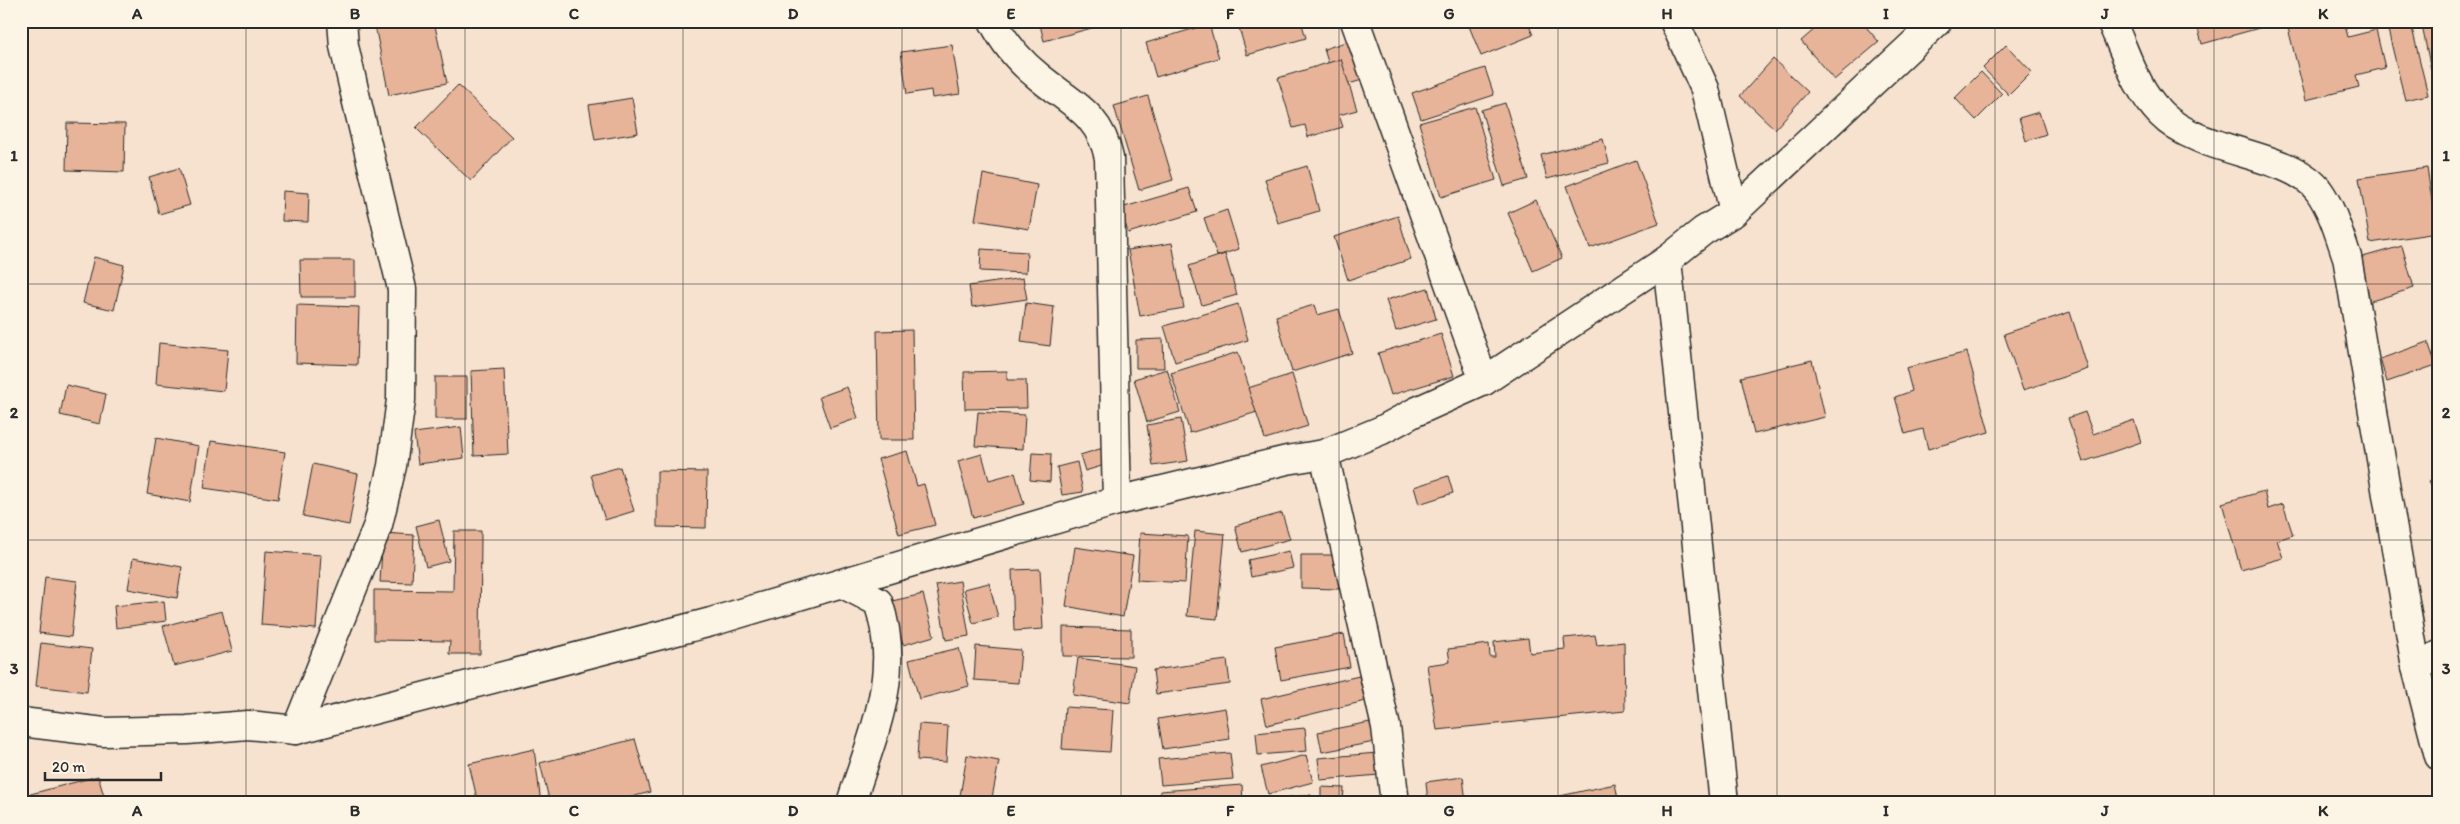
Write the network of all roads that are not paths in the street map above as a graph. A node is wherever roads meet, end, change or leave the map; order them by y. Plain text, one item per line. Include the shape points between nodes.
1 (342, 21) edge
2 (993, 21) edge
3 (1355, 21) edge
4 (1674, 21) edge
5 (1938, 21) edge
6 (2111, 21) edge
7 (1734, 212) junction
8 (1666, 260) junction
9 (1484, 380) junction
10 (1324, 454) junction
11 (1117, 501) junction
12 (843, 584) junction
13 (2428, 661) edge
14 (21, 722) edge
15 (296, 730) junction
16 (2439, 756) edge
17 (851, 803) edge
18 (1395, 803) edge
19 (1724, 803) edge

1 - 15 street via 354,92 402,289 401,400 392,466 378,525
2 - 11 street via 1002,40 1038,77 1078,106 1106,140
3 - 9 street
4 - 7 street via 1705,89
5 - 7 street
6 - 13 street via 2135,78 2161,115 2178,128 2219,146 2278,164 2304,176 2319,190 2335,220 2346,257
7 - 8 street via 1702,231
8 - 9 street
8 - 19 street
9 - 10 street via 1382,430
10 - 11 street via 1286,460
10 - 18 street via 1386,727
11 - 12 street
12 - 15 street via 507,677
12 - 17 street via 878,602 884,617 889,652 880,712
13 - 16 street
14 - 15 street via 104,732 248,725

